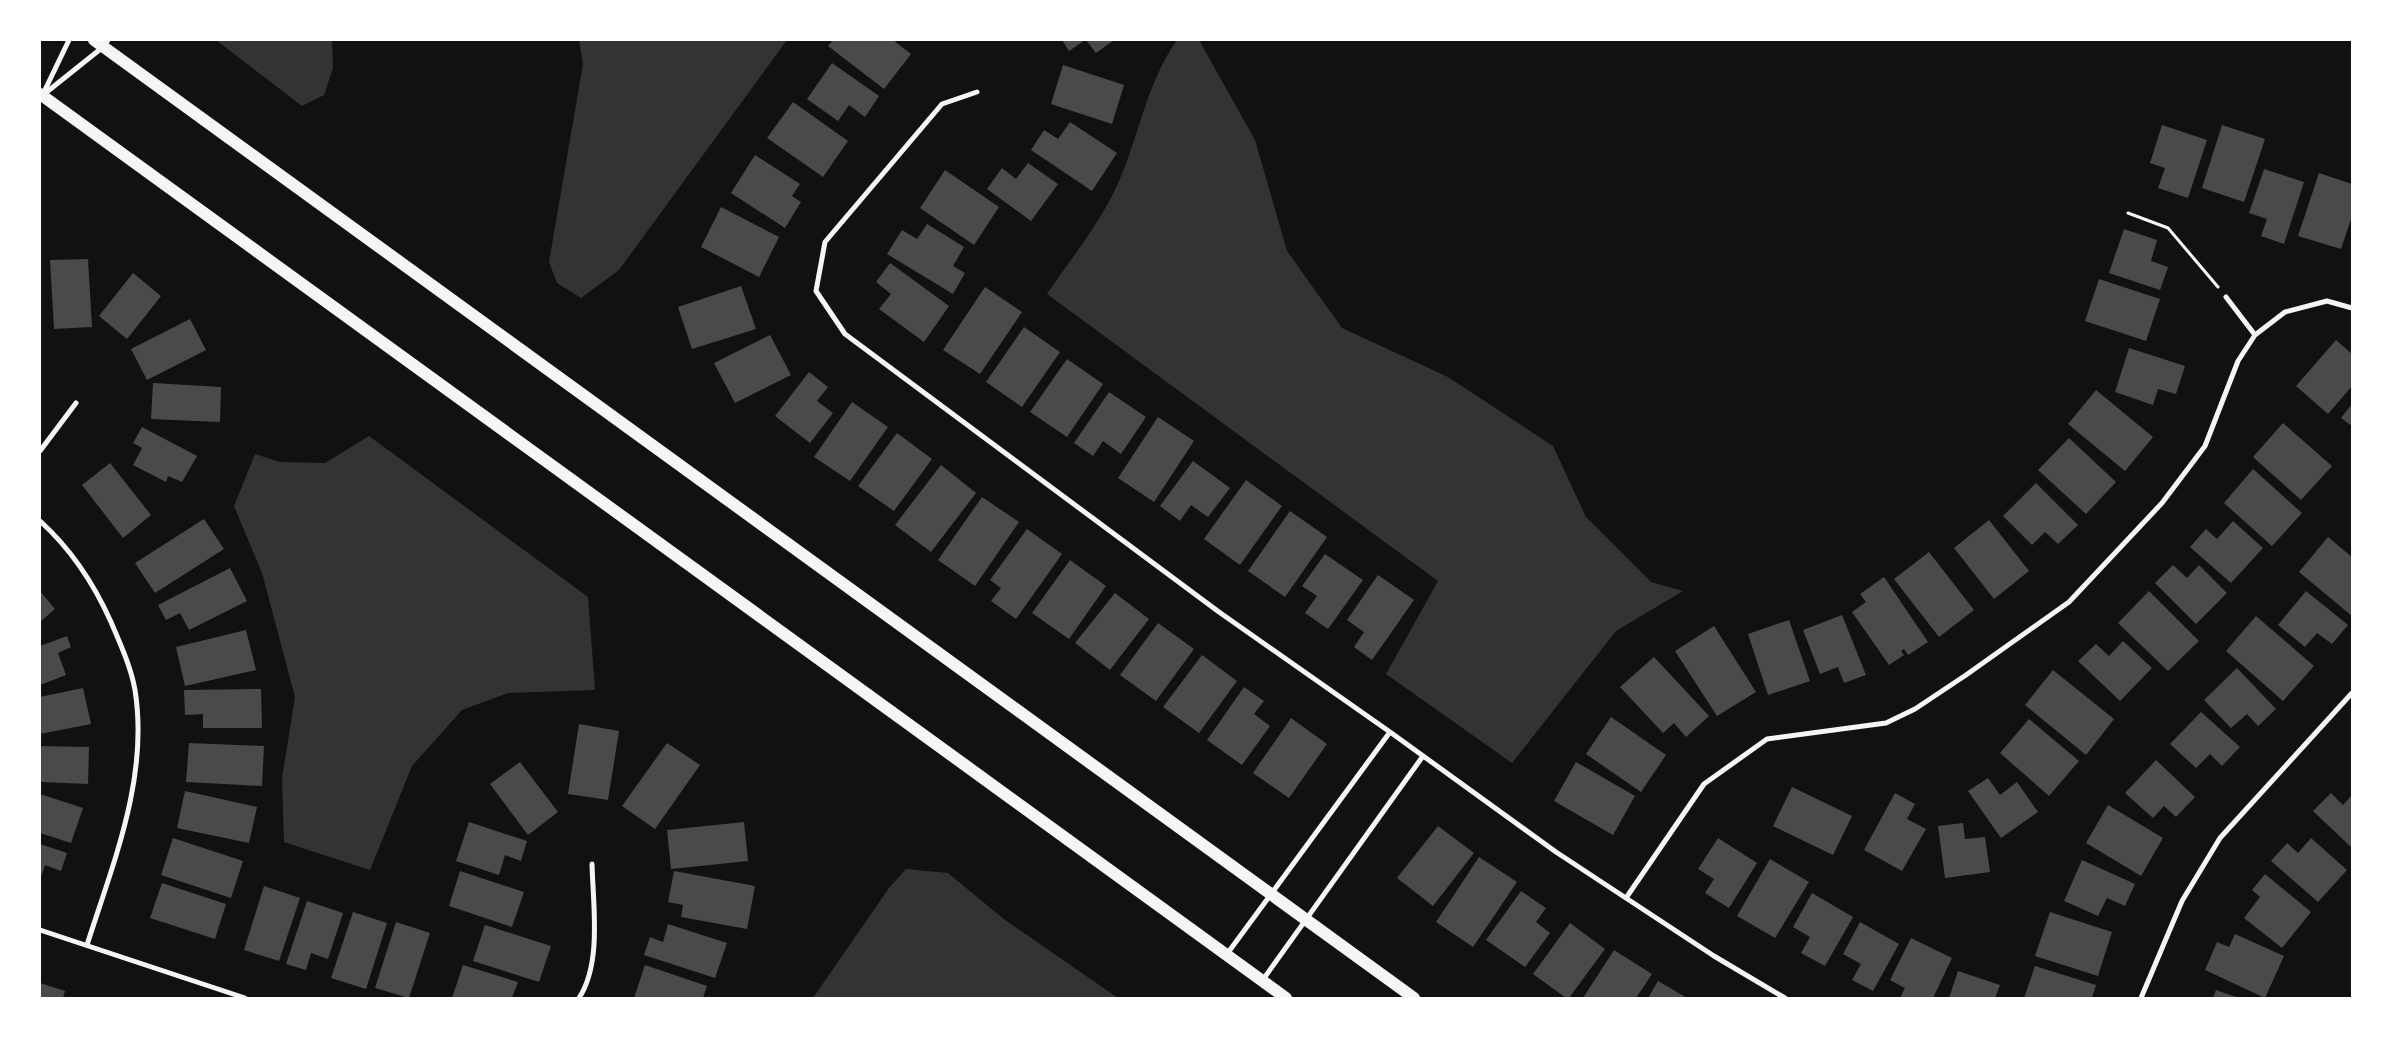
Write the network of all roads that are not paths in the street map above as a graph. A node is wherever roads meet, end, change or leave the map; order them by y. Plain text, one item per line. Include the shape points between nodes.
1 (69, 40) edge
2 (102, 42) edge
3 (977, 92) dead end
4 (41, 96) edge
5 (2226, 297) road end
6 (2352, 308) edge
7 (2256, 335) junction
8 (76, 403) dead end
9 (40, 451) edge
10 (40, 520) edge
11 (2352, 693) edge
12 (1390, 732) junction
13 (1423, 756) junction
14 (592, 864) dead end
15 (1271, 894) junction
16 (1626, 898) junction
17 (1306, 919) junction
18 (40, 930) edge
19 (87, 945) junction
20 (1227, 954) junction
21 (1262, 981) junction
22 (245, 998) edge
23 (579, 998) edge
24 (1286, 998) edge
25 (1414, 998) edge
26 (1785, 998) edge
27 (2141, 998) edge

1 - 4 street
2 - 4 street
2 - 15 main road
3 - 12 street via 942,104 825,242 816,291 845,334 1219,612
4 - 20 main road
5 - 7 street
6 - 7 street via 2327,301 2285,312
7 - 16 street via 2238,361 2205,446 2162,503 2069,602 1915,709 1886,723 1767,739 1704,784
8 - 9 street
10 - 19 street via 62,541 100,598 121,644 135,689 138,731 133,791
11 - 27 street via 2220,838 2182,900
12 - 13 street
12 - 15 street
13 - 16 street
13 - 17 street
14 - 23 street via 593,959 585,989
15 - 17 main road
15 - 20 street
16 - 26 street
17 - 21 street
17 - 25 main road
18 - 19 street
19 - 22 street
20 - 21 main road
21 - 24 main road

